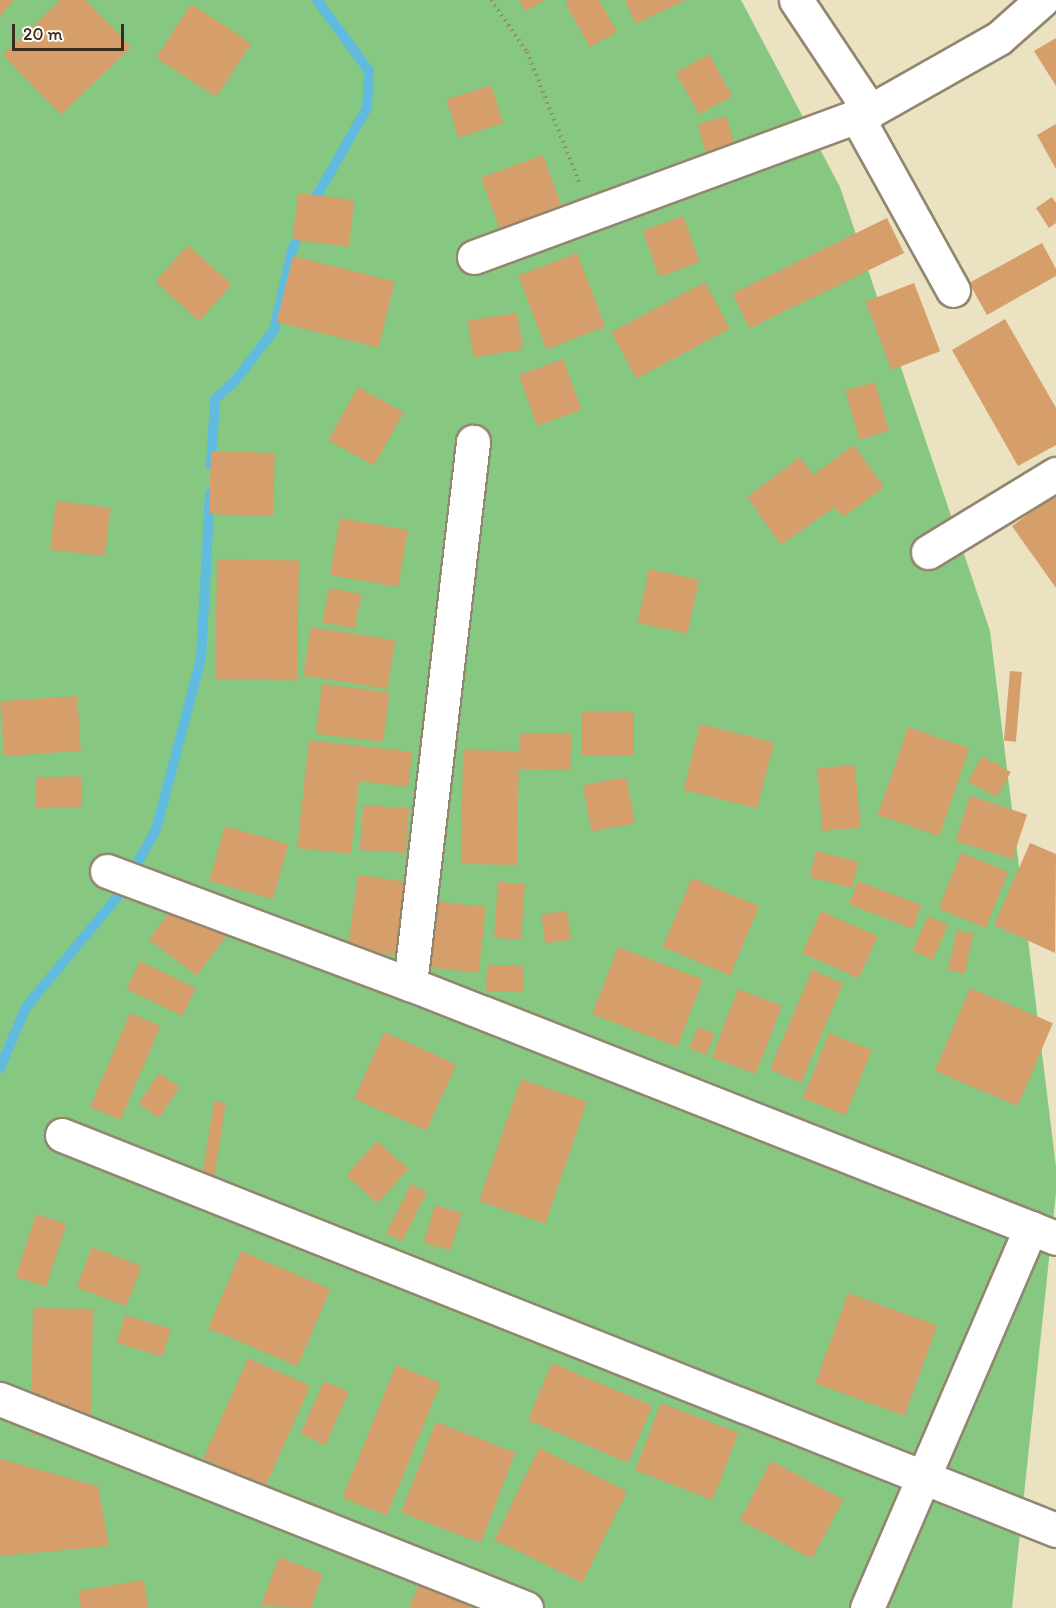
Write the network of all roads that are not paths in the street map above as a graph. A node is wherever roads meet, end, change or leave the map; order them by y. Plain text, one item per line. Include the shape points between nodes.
1 (796, 0) edge
2 (1042, 0) edge
3 (863, 113) junction
4 (474, 257) dead end
5 (953, 290) dead end
6 (473, 441) dead end
7 (1056, 474) edge
8 (928, 552) dead end
9 (106, 871) dead end
10 (411, 984) junction
11 (62, 1135) dead end
12 (1043, 1233) edge
13 (0, 1399) edge
14 (923, 1477) junction
15 (1056, 1530) edge
16 (526, 1608) edge
17 (867, 1608) edge

1 - 3 street
2 - 3 street via 999,38
3 - 4 street
3 - 5 street
6 - 10 street
7 - 8 street
9 - 10 street
10 - 12 street
11 - 14 street
12 - 14 street
13 - 16 street
14 - 15 street
14 - 17 street

